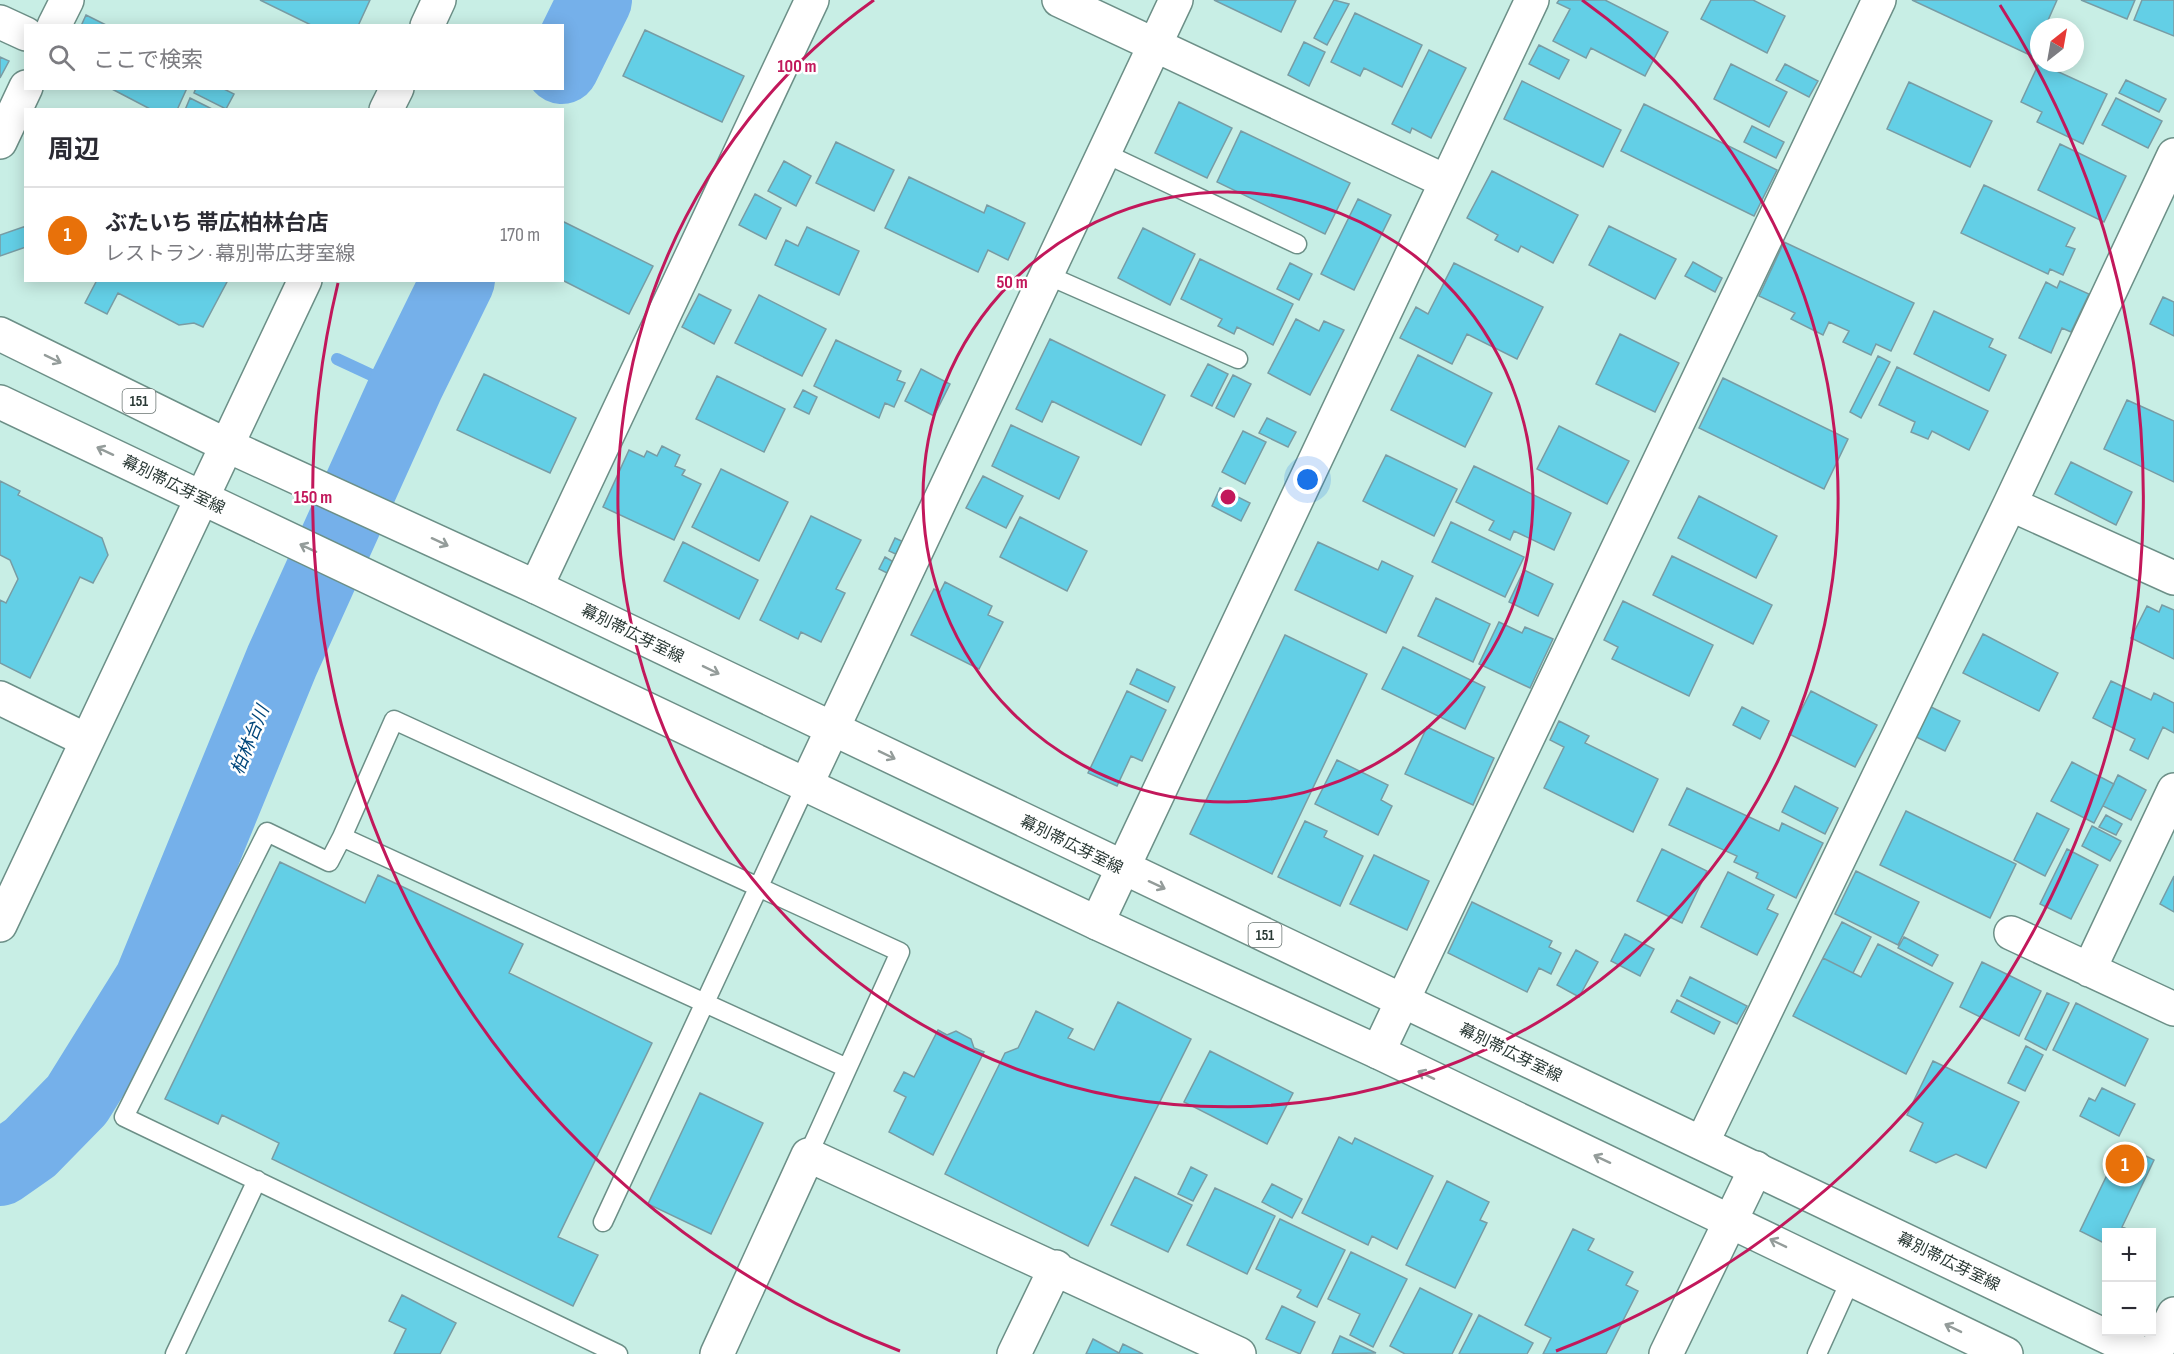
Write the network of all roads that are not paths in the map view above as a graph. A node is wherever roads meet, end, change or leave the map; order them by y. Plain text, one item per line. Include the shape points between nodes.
1 (67, 0) edge
2 (439, 0) edge
3 (812, 0) edge
4 (1059, 0) edge
5 (1176, 0) edge
6 (1532, 0) edge
7 (1879, 0) edge
8 (0, 22) edge
9 (55, 24) edge
10 (428, 24) edge
11 (24, 33) edge
12 (1154, 46) junction
13 (25, 90) edge
14 (396, 90) edge
15 (388, 108) edge
16 (0, 142) edge
17 (1104, 153) junction
18 (2174, 155) edge
19 (1445, 181) junction
20 (1297, 244) dead end
21 (1047, 274) junction
22 (304, 282) edge
23 (0, 334) edge
24 (1238, 359) dead end
25 (0, 402) edge
26 (226, 445) junction
27 (202, 497) junction
28 (2010, 504) junction
29 (2174, 578) edge
30 (536, 586) junction
31 (0, 698) edge
32 (833, 729) junction
33 (86, 740) junction
34 (806, 784) junction
35 (2174, 790) edge
36 (342, 837) junction
37 (1121, 868) junction
38 (759, 887) junction
39 (1097, 923) junction
40 (0, 925) edge
41 (2011, 933) dead end
42 (2089, 970) junction
43 (1403, 1000) junction
44 (705, 1003) junction
45 (2174, 1009) edge
46 (1378, 1052) junction
47 (847, 1068) junction
48 (1702, 1143) junction
49 (808, 1155) junction
50 (1756, 1168) junction
51 (257, 1180) junction
52 (1731, 1220) junction
53 (603, 1222) dead end
54 (1056, 1267) junction
55 (1851, 1278) junction
56 (2174, 1314) edge
57 (1670, 1353) edge
58 (175, 1354) edge
59 (618, 1354) edge
60 (717, 1354) edge
61 (1014, 1354) edge
62 (1239, 1354) edge
63 (1817, 1354) edge
64 (2006, 1354) edge
65 (2143, 1354) edge
66 (2155, 1354) edge

1 - 9 street
2 - 10 street
3 - 30 street
4 - 12 street
5 - 12 street
6 - 19 street
7 - 43 street
8 - 11 street
12 - 17 street
12 - 19 street
13 - 16 street
14 - 15 street
17 - 20 lane
17 - 21 street
18 - 28 street
19 - 37 street
21 - 24 lane
21 - 32 street
22 - 26 street
23 -> 26 street, 幕別帯広芽室線 / 151
27 -> 25 street, 幕別帯広芽室線
26 - 27 street
26 -> 30 street, 幕別帯広芽室線 / 151
27 - 33 street
34 -> 27 street, 幕別帯広芽室線
28 - 29 street
28 - 48 street
30 -> 32 street, 幕別帯広芽室線 / 151
31 - 33 street
32 - 34 street
32 -> 37 street, 幕別帯広芽室線 / 151
33 - 40 street
34 - 38 lane
34 - 39 street, 幕別帯広芽室線
35 - 42 street
36 - 38 lane via 394,720
36 - 44 lane
36 - 51 lane via 329,862 267,831 124,1117
37 - 39 street
37 -> 43 street, 幕別帯広芽室線 / 151
38 - 44 lane
38 - 47 lane via 900,952
39 - 46 street, 幕別帯広芽室線
41 - 42 street
42 - 45 street
43 - 46 street
43 - 48 street, 幕別帯広芽室線 / 151
44 - 47 lane
44 - 53 lane
52 -> 46 street, 幕別帯広芽室線
47 - 49 lane
48 - 50 street, 幕別帯広芽室線 / 151
49 - 54 street
49 - 60 street
50 - 52 street
50 - 65 street, 幕別帯広芽室線 / 151
51 - 58 lane
51 - 59 lane
55 -> 52 street, 幕別帯広芽室線
52 - 57 street
54 - 61 street
54 - 62 street
55 - 63 lane
64 -> 55 street, 幕別帯広芽室線
56 - 66 street

